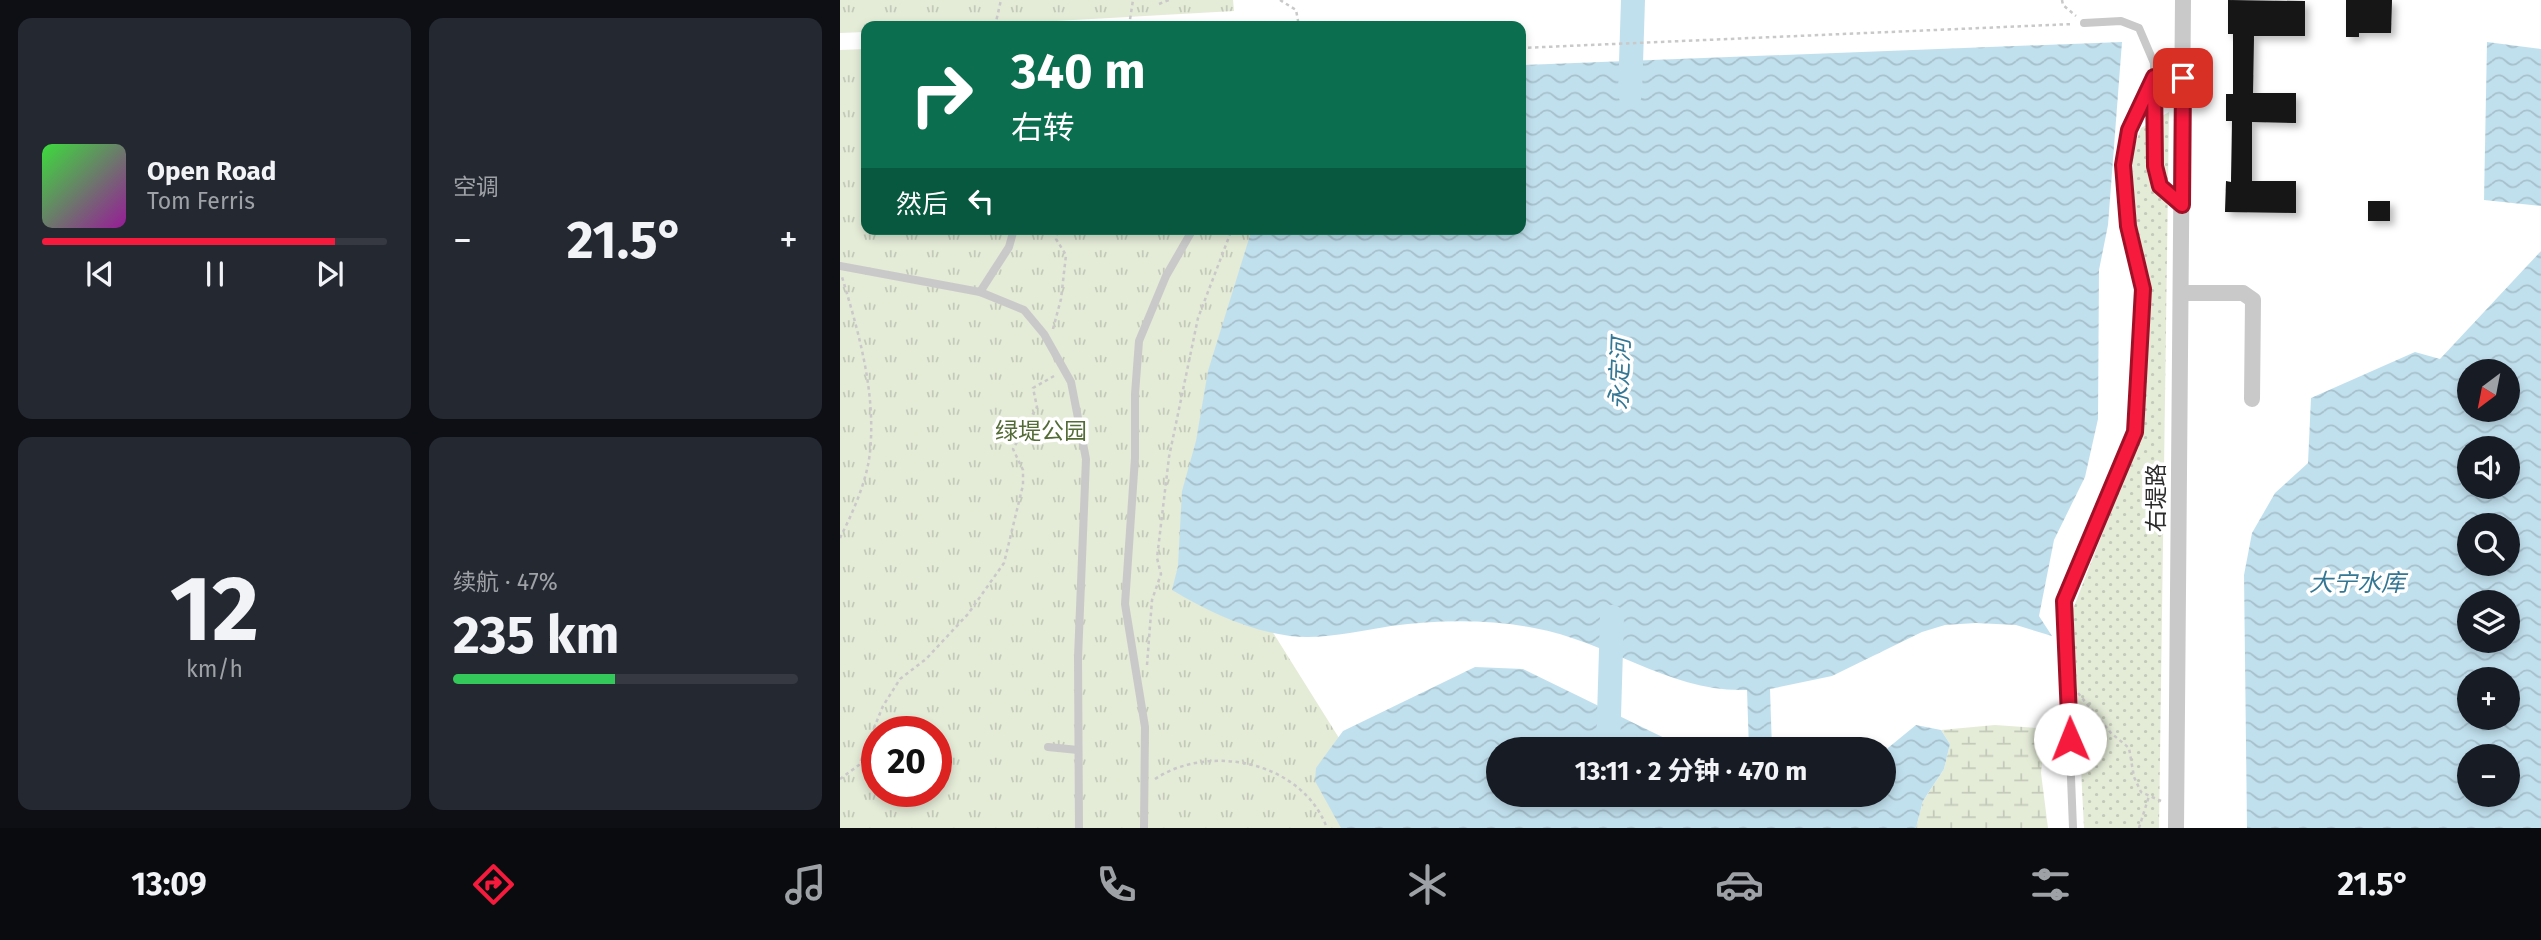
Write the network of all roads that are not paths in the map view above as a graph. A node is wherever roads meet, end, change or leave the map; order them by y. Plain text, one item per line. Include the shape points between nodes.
1 (2183, 0) edge
2 (2084, 23) road end
3 (2154, 82) junction
4 (2182, 205) junction
5 (1012, 235) edge
6 (1190, 235) edge
7 (840, 268) edge
8 (979, 292) junction
9 (2181, 293) junction
10 (2252, 399) dead end
11 (1048, 747) dead end
12 (1078, 750) junction
13 (1079, 828) edge
14 (1144, 828) edge
15 (2073, 828) edge
16 (2176, 828) edge

1 - 4 street, 右堤路
2 - 3 lane via 2121,21 2139,28 2154,63
3 - 4 lane via 2160,186
3 - 15 lane via 2129,130 2123,165 2128,226 2143,289 2135,432 2064,601
4 - 9 street, 右堤路
5 - 8 lane
6 - 14 lane via 1166,276 1139,341 1125,604 1145,727
7 - 8 lane
8 - 12 lane via 1024,310 1066,374 1081,422 1086,459
9 - 10 street via 2243,293 2253,300
9 - 16 street, 右堤路
11 - 12 lane
12 - 13 lane

